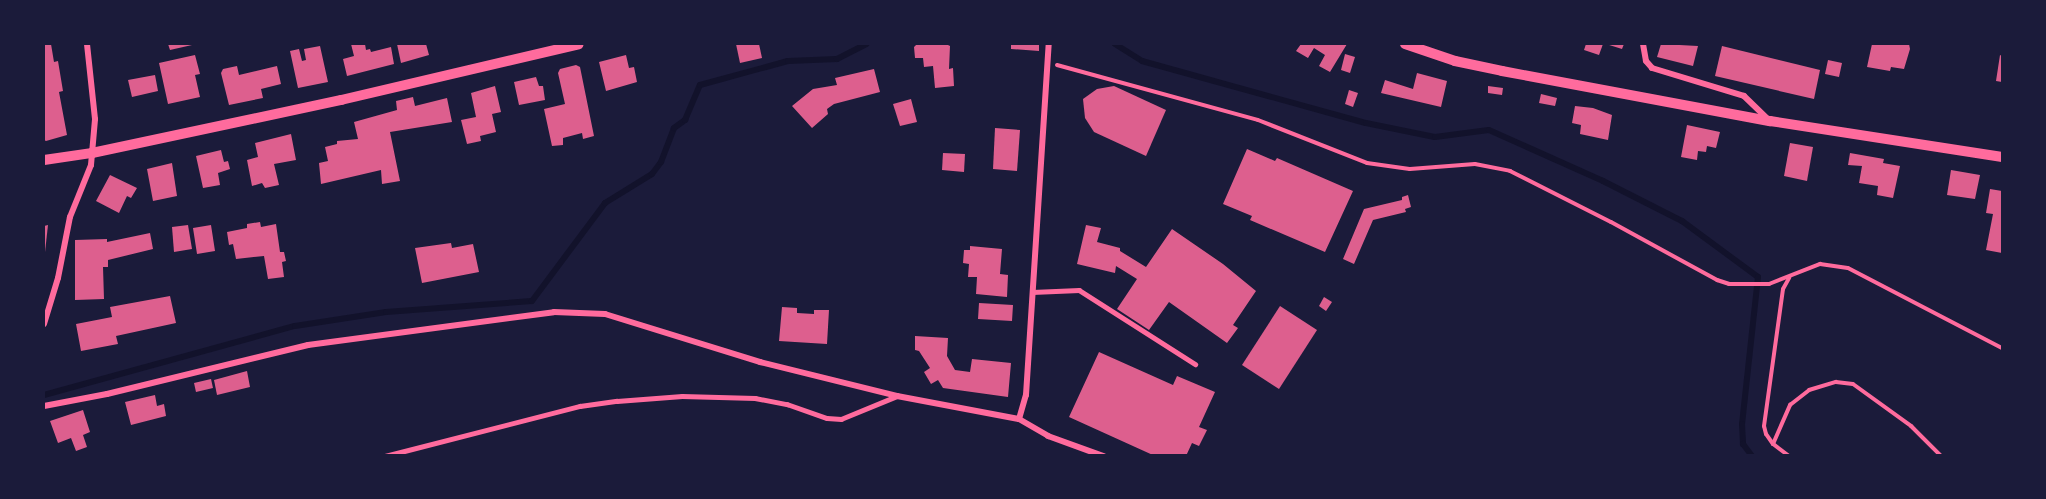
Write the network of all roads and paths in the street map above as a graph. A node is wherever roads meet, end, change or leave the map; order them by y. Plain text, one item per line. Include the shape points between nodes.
1 (87, 44) edge
2 (579, 44) edge
3 (1050, 44) edge
4 (1405, 44) edge
5 (1643, 44) edge
6 (1048, 64) junction
7 (1770, 121) junction
8 (92, 153) junction
9 (2002, 157) edge
10 (44, 160) edge
11 (1790, 276) junction
12 (1032, 292) junction
13 (44, 324) edge
14 (2002, 348) edge
15 (1195, 364) dead end
16 (897, 396) junction
17 (44, 406) edge
18 (1019, 419) junction
19 (1773, 444) junction
20 (385, 456) edge
21 (1103, 456) edge
22 (1789, 456) edge
23 (1941, 456) edge

1 - 8 street via 94,119
2 - 8 street
3 - 6 street
4 - 7 street via 1455,61
5 - 7 street via 1646,62 1652,68 1744,96
6 - 11 path via 1258,120 1367,163 1410,168 1475,164 1510,171 1717,280 1743,286 1769,284
6 - 12 street
7 - 9 street
8 - 10 street
8 - 13 street via 88,176 70,217
11 - 14 path via 1820,264 1848,268
11 - 19 path via 1783,289 1764,426
12 - 15 lane via 1080,290
12 - 18 street via 1026,394
16 - 17 street via 760,362 605,314 554,312 308,345
16 - 18 street
16 - 20 lane via 841,419 755,398 682,396 617,401 580,406
18 - 21 street via 1048,436
19 - 22 path
19 - 23 path via 1790,405 1809,390 1836,382 1853,384 1911,426

